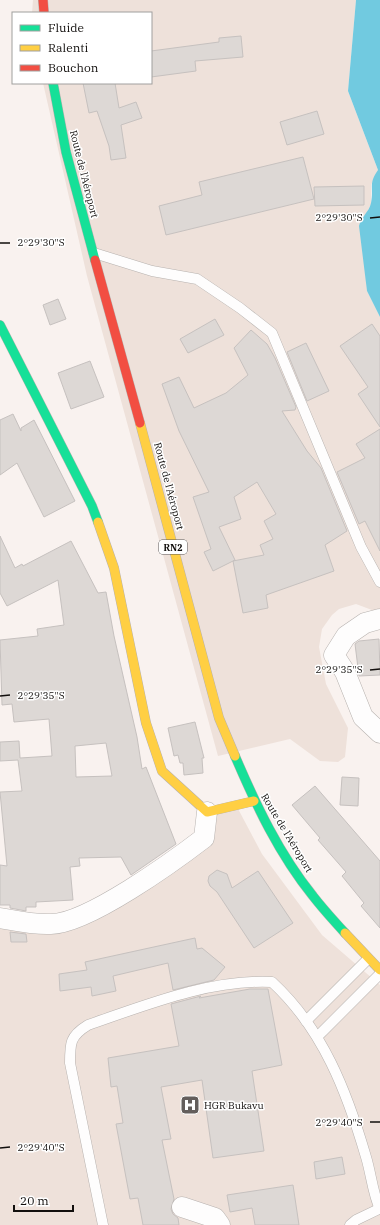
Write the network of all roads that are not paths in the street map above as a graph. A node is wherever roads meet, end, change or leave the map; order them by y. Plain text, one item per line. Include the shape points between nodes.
1 (43, 0) edge
2 (44, 12) edge
3 (53, 84) edge
4 (94, 253) junction
5 (0, 325) edge
6 (380, 582) edge
7 (380, 619) edge
8 (380, 733) edge
9 (254, 801) junction
10 (208, 812) junction
11 (0, 918) edge
12 (368, 959) junction
13 (380, 970) edge
14 (380, 974) edge
15 (306, 1021) junction
16 (318, 1036) junction
17 (182, 1207) dead end
18 (380, 1209) edge
19 (103, 1225) edge
20 (220, 1225) edge
21 (350, 1225) edge

1 - 2 main road
3 - 4 main road, Route de l'Aéroport / RN2 via 66,152
4 - 6 lane via 152,271 197,279 272,333 361,547
4 - 9 main road, Route de l'Aéroport / RN2 via 219,718
5 - 10 main road via 92,506 114,568 146,723 162,770
7 - 8 street via 365,624 346,636 334,655 345,672 363,717
9 - 10 main road
9 - 12 main road, Route de l'Aéroport / RN2 via 280,848 312,895
10 - 11 street via 204,838 161,870 80,917 53,924
12 - 13 main road, Route de l'Aéroport / RN2
12 - 15 lane
14 - 16 lane
15 - 16 lane
15 - 19 lane via 292,1000 272,982 250,981 187,993 88,1025 77,1032 70,1043 70,1063
16 - 18 lane via 344,1088
17 - 20 street via 215,1218
18 - 21 lane

